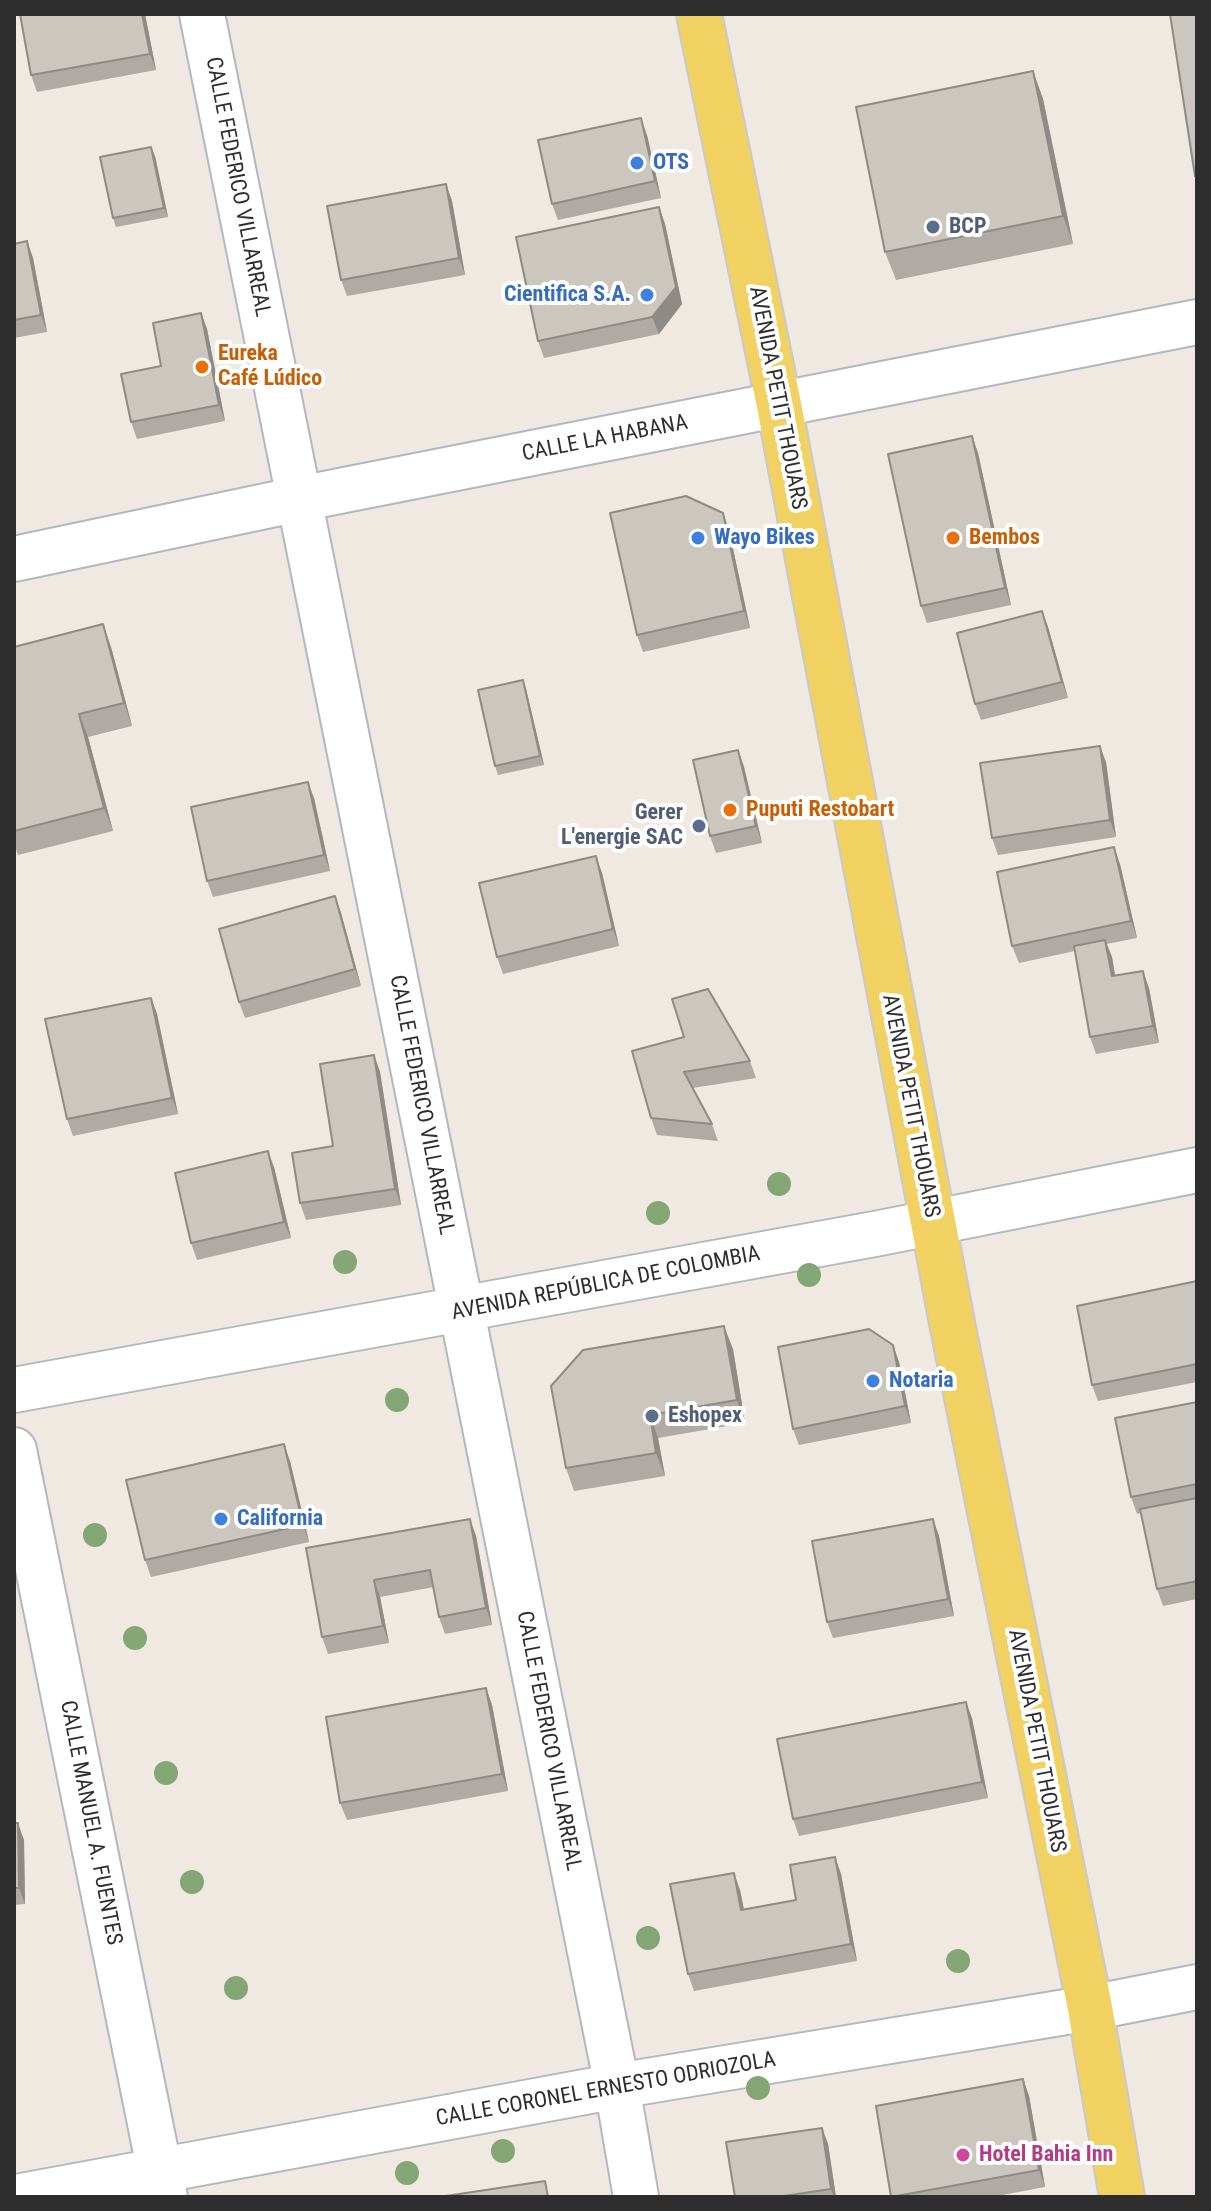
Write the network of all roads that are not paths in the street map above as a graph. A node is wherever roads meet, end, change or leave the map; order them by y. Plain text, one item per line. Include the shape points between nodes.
1 (202, 14) edge
2 (699, 14) edge
3 (1197, 322) edge
4 (779, 405) junction
5 (299, 499) junction
6 (14, 559) edge
7 (1197, 1170) edge
8 (932, 1223) junction
9 (462, 1311) junction
10 (14, 1390) edge
11 (14, 1450) edge
12 (1197, 1987) edge
13 (1090, 2008) junction
14 (617, 2086) junction
15 (163, 2184) edge
16 (16, 2197) edge
17 (636, 2197) edge
18 (1122, 2197) edge

1 - 5 street, CALLE FEDERICO VILLARREAL
2 - 4 main road, AVENIDA PETIT THOUARS
3 - 4 street, CALLE LA HABANA
4 - 5 street, CALLE LA HABANA
4 - 8 main road, AVENIDA PETIT THOUARS
5 - 6 street, CALLE LA HABANA
5 - 9 street, CALLE FEDERICO VILLARREAL
7 - 8 street, AVENIDA REPÚBLICA DE COLOMBIA
8 - 9 street, AVENIDA REPÚBLICA DE COLOMBIA
8 - 13 main road, AVENIDA PETIT THOUARS
9 - 10 street, AVENIDA REPÚBLICA DE COLOMBIA
9 - 14 street, CALLE FEDERICO VILLARREAL
11 - 15 street, CALLE MANUEL A. FUENTES
12 - 13 street, CALLE CORONEL ERNESTO ODRIOZOLA
13 - 14 street, CALLE CORONEL ERNESTO ODRIOZOLA
13 - 18 main road, AVENIDA PETIT THOUARS
14 - 15 street, CALLE CORONEL ERNESTO ODRIOZOLA
14 - 17 street, CALLE FEDERICO VILLARREAL
15 - 16 street, CALLE CORONEL ERNESTO ODRIOZOLA

